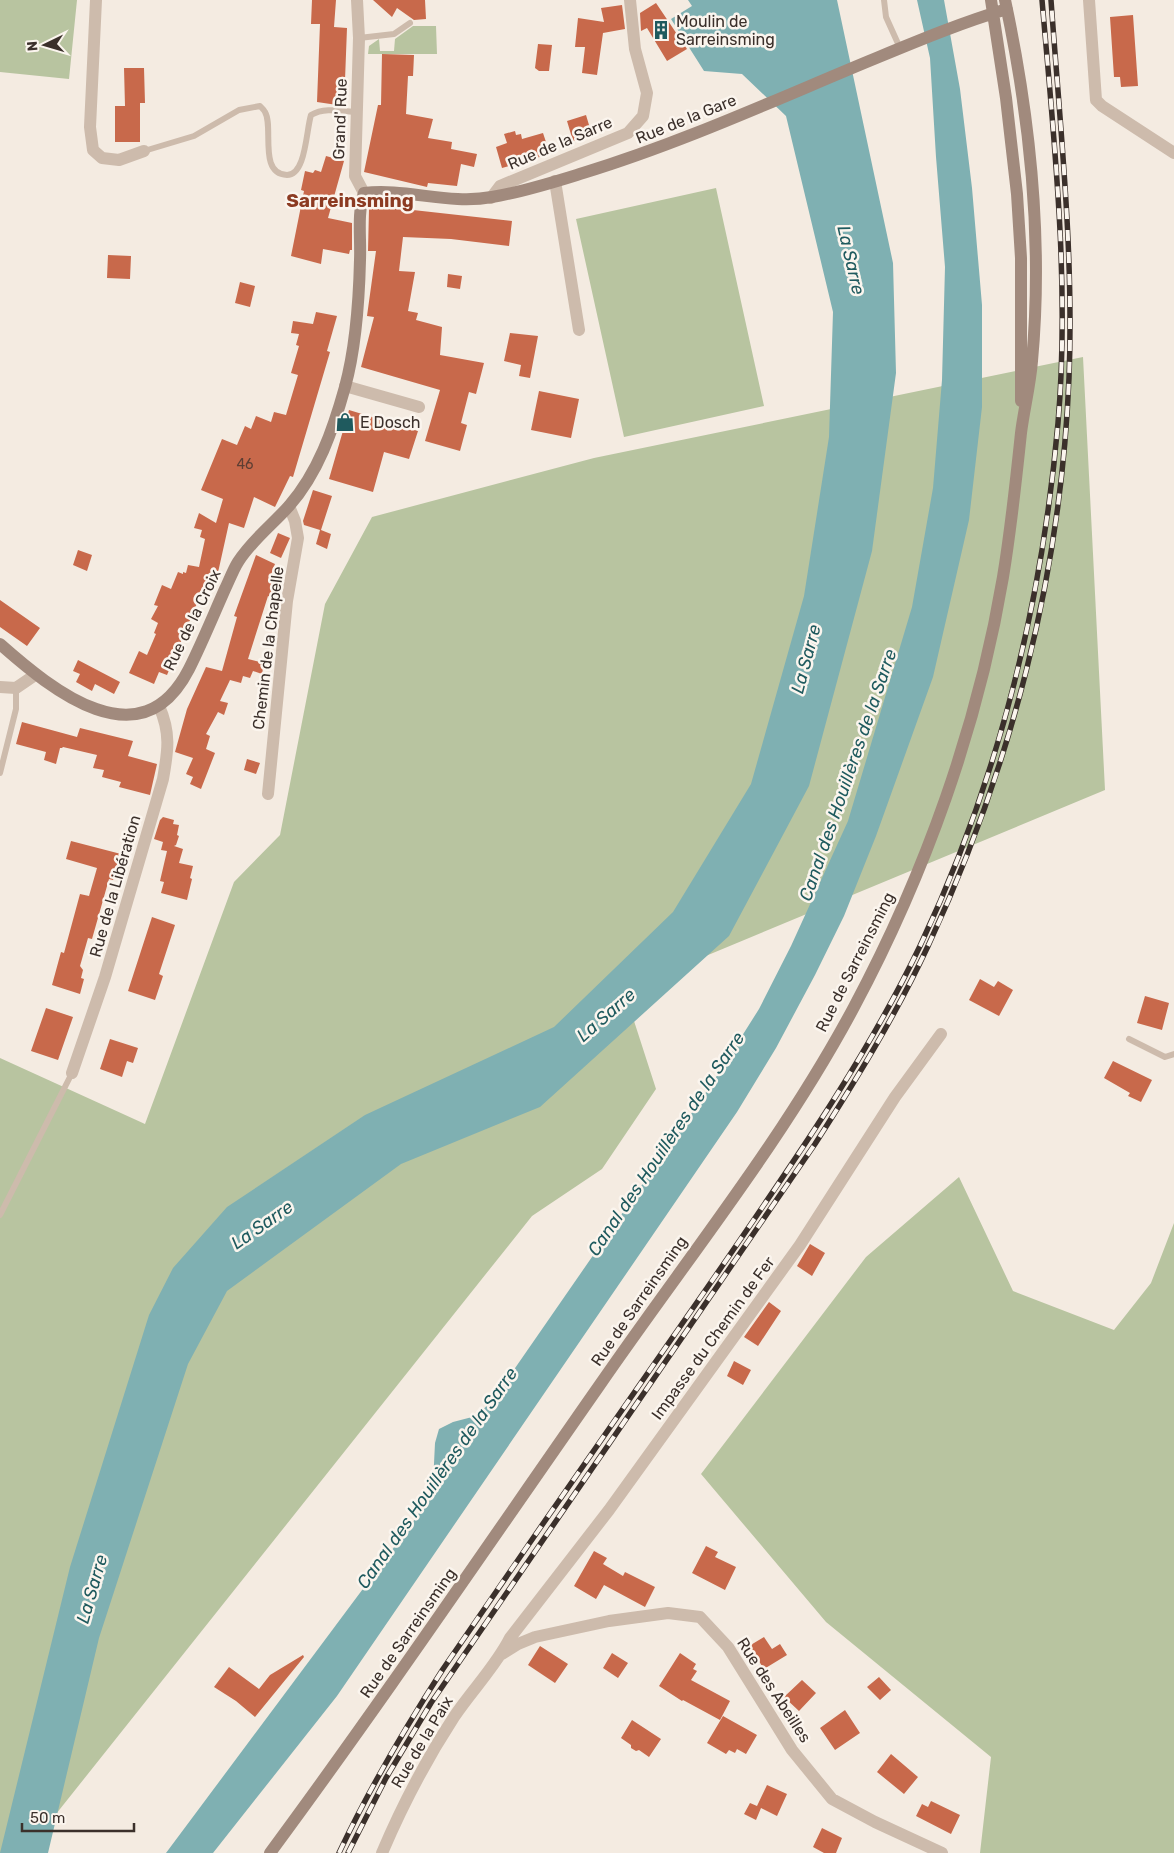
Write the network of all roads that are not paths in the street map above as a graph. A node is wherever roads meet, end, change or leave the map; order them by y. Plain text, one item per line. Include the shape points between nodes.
1 (96, 0) edge
2 (357, 0) edge
3 (630, 0) edge
4 (884, 0) edge
5 (991, 0) edge
6 (1089, 0) edge
7 (1006, 4) edge
8 (994, 13) junction
9 (410, 23) dead end
10 (359, 38) junction
11 (899, 49) junction
12 (356, 112) junction
13 (144, 152) joint
14 (1174, 152) edge
15 (555, 181) junction
16 (364, 193) junction
17 (491, 198) junction
18 (579, 330) dead end
19 (345, 386) junction
20 (419, 407) dead end
21 (1022, 426) junction
22 (289, 506) junction
23 (0, 644) edge
24 (35, 675) junction
25 (0, 687) edge
26 (16, 688) junction
27 (159, 706) junction
28 (0, 772) edge
29 (268, 794) dead end
30 (940, 1034) dead end
31 (1129, 1039) dead end
32 (1174, 1054) edge
33 (72, 1073) joint
34 (0, 1215) edge
35 (502, 1654) junction
36 (270, 1853) edge
37 (382, 1853) edge
38 (942, 1853) edge

1 - 13 street via 90,127 92,150 102,158 119,160
2 - 10 street, Grand' Rue
3 - 17 street, Rue de la Sarre via 635,49 647,93 643,116 628,133 500,186
4 - 11 lane via 886,17
5 - 8 street
6 - 14 street via 1096,100
7 - 8 street, Rue de la Gare
7 - 21 street via 1032,178 1036,230 1033,358
8 - 11 street, Rue de la Gare
8 - 21 street via 1017,194 1021,258
9 - 10 lane via 394,34
10 - 12 street, Grand' Rue
11 - 15 street, Rue de la Gare via 670,144
12 - 13 lane via 326,110 310,115 302,162 292,175 282,175 274,170 270,160 266,113 260,106 239,110 194,136
12 - 16 street, Grand' Rue via 355,176
15 - 17 street, Rue de la Gare
15 - 18 street
16 - 17 street, Rue de la Gare via 378,191 447,199
16 - 19 street via 360,204 354,340
19 - 20 street
19 - 22 street via 329,438 307,481
21 - 36 street, Rue de Sarreinsming via 1002,581 967,730 934,828 898,916 853,1009 761,1158 347,1749
22 - 27 street, Rue de la Croix via 258,536 238,562 189,670 173,694
22 - 29 street, Chemin de la Chapelle via 296,521 298,538 287,601
23 - 24 street, Rue de la Croix
24 - 26 street
24 - 27 street, Rue de la Croix via 74,700 106,713 133,714
25 - 26 street
26 - 28 lane via 16,709
27 - 33 street, Rue de la Libération via 166,722 168,750 163,779 105,977
30 - 35 street, Impasse du Chemin de Fer via 895,1097 800,1245 609,1510 510,1638
31 - 32 lane via 1165,1057
33 - 34 lane
35 - 37 street, Rue de la Paix via 471,1692 425,1763
35 - 38 street, Rue des Abeilles via 535,1637 591,1625 668,1613 700,1617 728,1647 792,1750 832,1799

